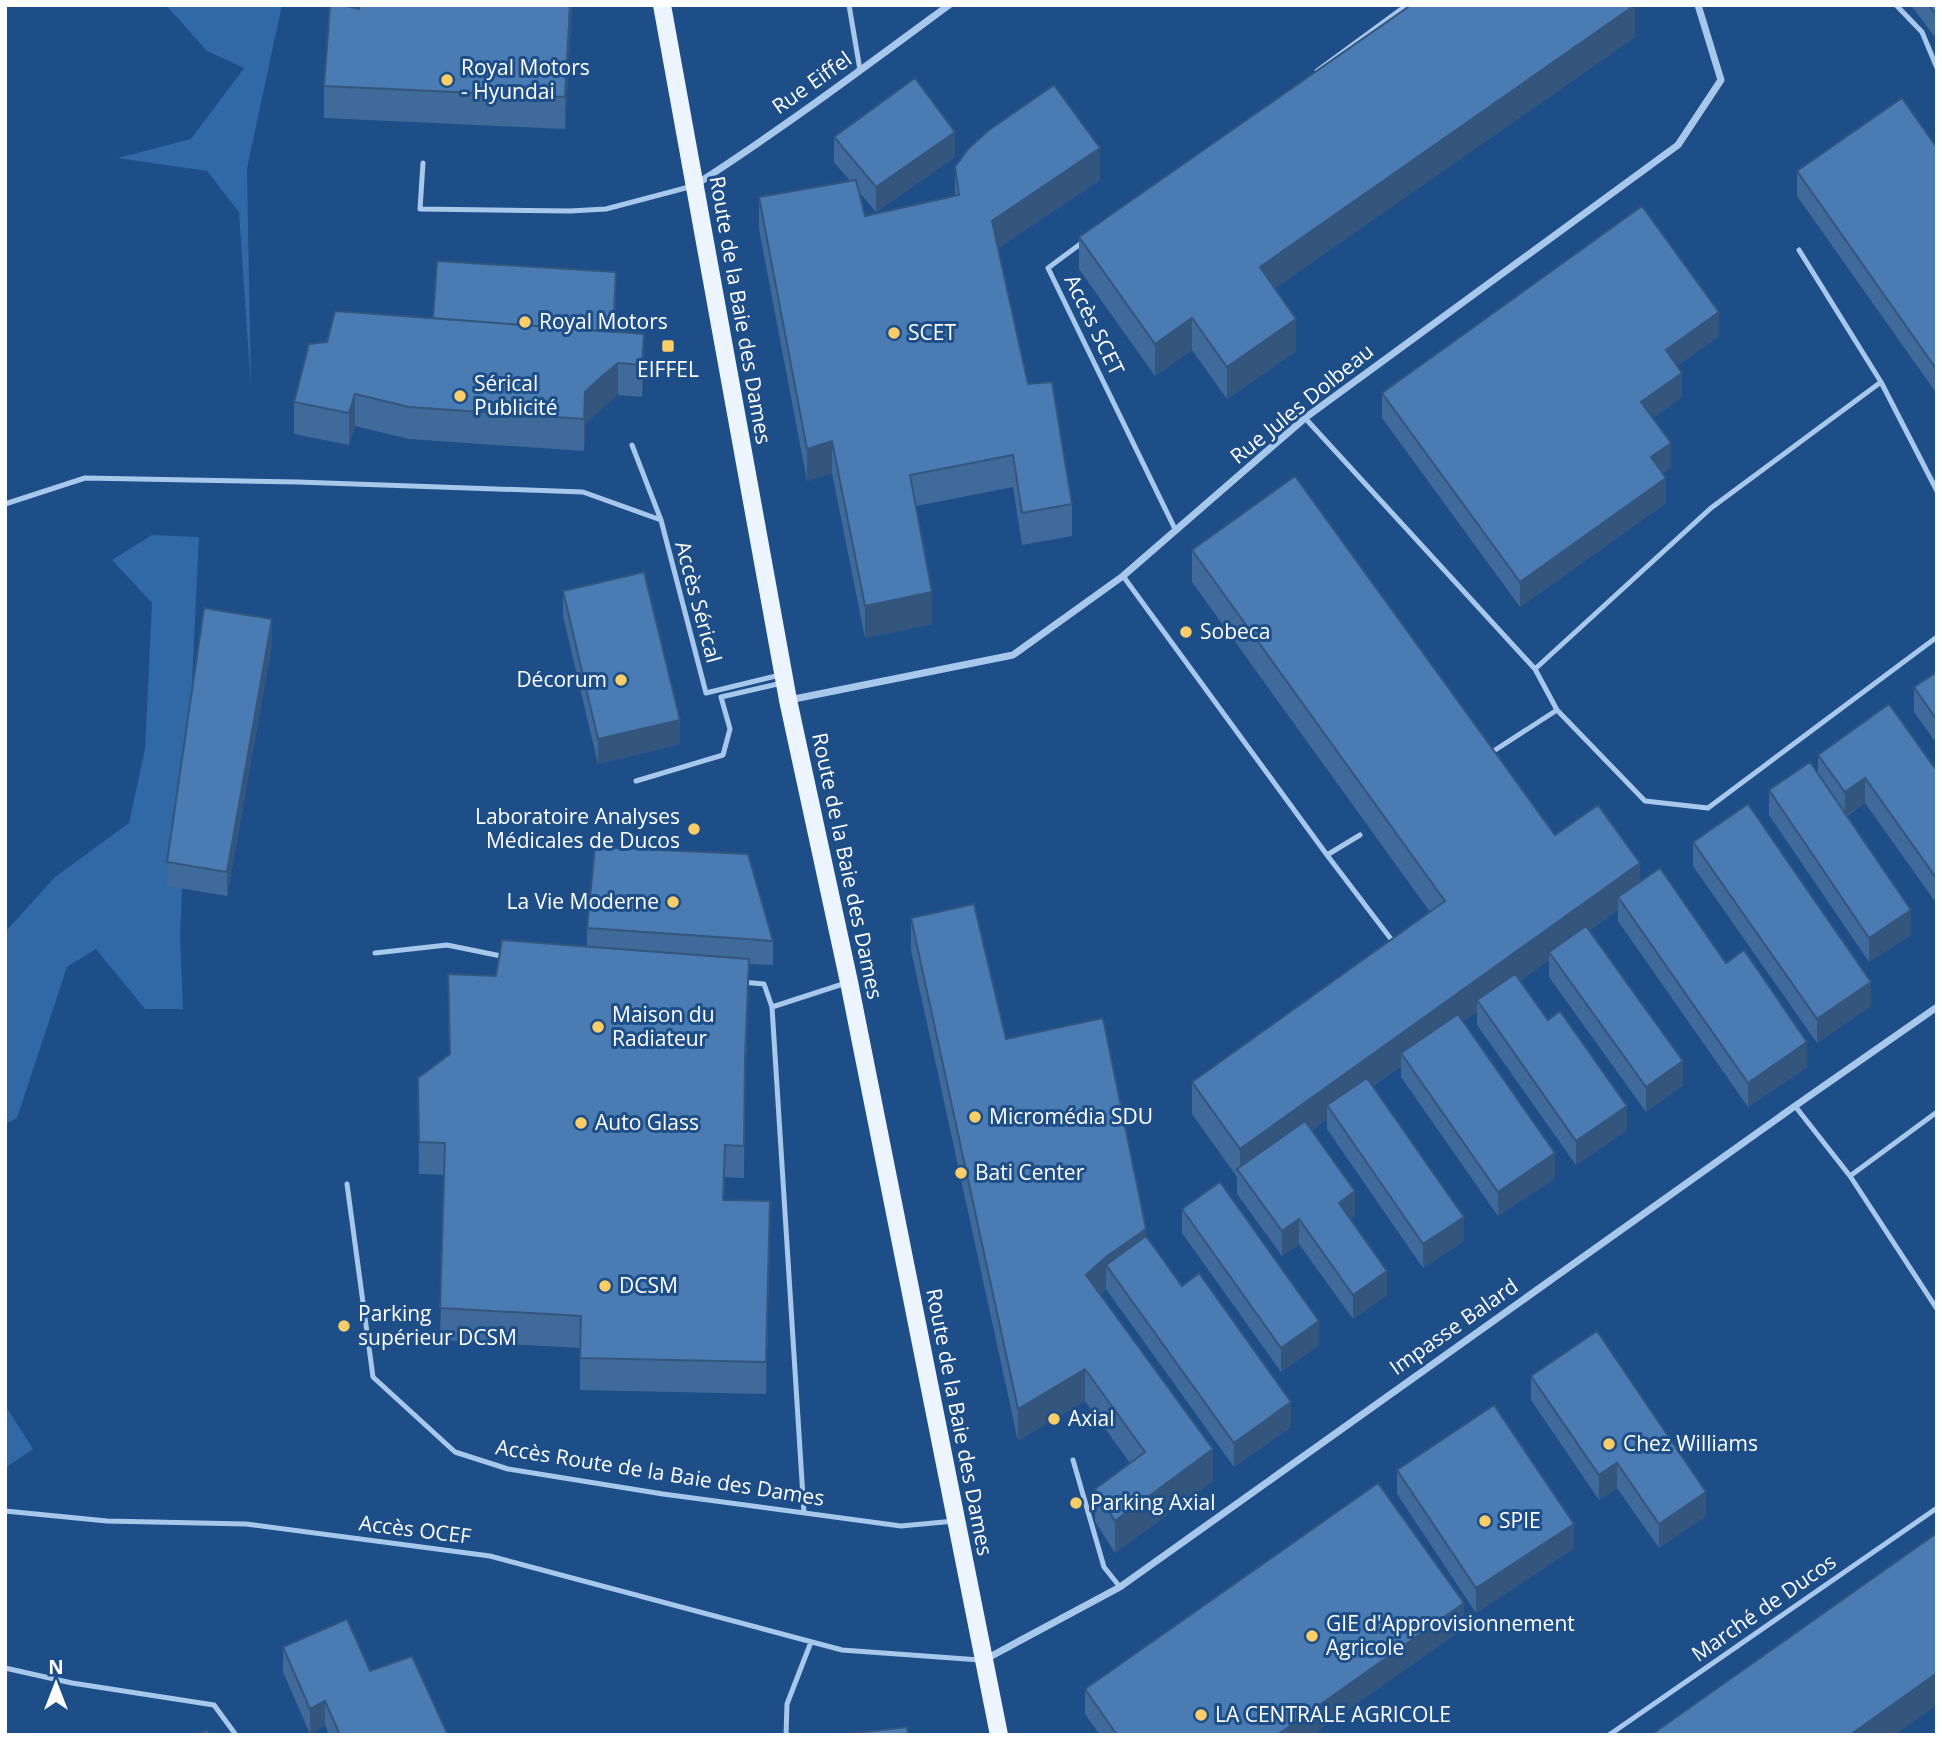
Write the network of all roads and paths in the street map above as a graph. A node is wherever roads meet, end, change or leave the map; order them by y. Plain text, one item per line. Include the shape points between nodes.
1 (662, 5) edge
2 (849, 5) edge
3 (948, 5) edge
4 (1407, 5) edge
5 (1698, 5) edge
6 (1896, 5) edge
7 (1937, 68) edge
8 (860, 70) junction
9 (1306, 79) edge
10 (423, 163) dead end
11 (694, 186) junction
12 (1093, 235) edge
13 (1799, 250) dead end
14 (1881, 382) junction
15 (1305, 418) junction
16 (632, 445) dead end
17 (1937, 491) edge
18 (5, 505) edge
19 (661, 520) junction
20 (1177, 531) junction
21 (1123, 576) junction
22 (1937, 637) edge
23 (1535, 669) junction
24 (784, 678) junction
25 (788, 700) junction
26 (1558, 710) junction
27 (1483, 757) edge
28 (636, 780) dead end
29 (1360, 835) dead end
30 (1328, 855) junction
31 (1394, 943) edge
32 (375, 953) dead end
33 (519, 958) edge
34 (738, 981) edge
35 (849, 982) junction
36 (772, 1007) junction
37 (1937, 1007) edge
38 (1795, 1106) junction
39 (1937, 1112) edge
40 (1850, 1176) junction
41 (346, 1184) dead end
42 (1937, 1309) edge
43 (1073, 1460) dead end
44 (1937, 1508) edge
45 (5, 1511) edge
46 (804, 1513) junction
47 (956, 1521) junction
48 (1120, 1587) junction
49 (811, 1642) junction
50 (983, 1660) junction
51 (5, 1668) edge
52 (999, 1734) edge
53 (236, 1735) edge
54 (786, 1735) edge
55 (1609, 1735) edge

1 - 11 main road, Route de la Baie des Dames
2 - 8 lane
3 - 8 street, Rue Eiffel
4 - 9 lane
5 - 15 street, Rue Jules Dolbeau via 1721,80 1678,145
6 - 7 lane via 1922,32
8 - 11 street, Rue Eiffel
10 - 11 lane via 420,209 606,209
11 - 24 main road, Route de la Baie des Dames
12 - 20 lane, Accès SCET via 1048,268
13 - 14 lane
14 - 17 lane
14 - 23 lane via 1711,508
15 - 20 street, Rue Jules Dolbeau
15 - 23 lane
16 - 19 lane, Accès Sérical
18 - 19 lane via 85,478 285,482 583,492
19 - 24 lane, Accès Sérical via 706,693
20 - 21 street, Rue Jules Dolbeau
21 - 25 street, Rue Jules Dolbeau via 1013,656
21 - 30 lane
22 - 26 lane via 1709,808 1645,801
23 - 26 lane
24 - 25 main road, Route de la Baie des Dames
24 - 28 lane via 721,697 730,729 723,755
25 - 35 main road, Route de la Baie des Dames
26 - 27 lane
29 - 30 lane
30 - 31 lane
32 - 33 lane via 447,945
34 - 36 lane via 764,984
35 - 36 lane
35 - 47 main road, Route de la Baie des Dames
36 - 46 lane
37 - 38 street, Impasse Balard
38 - 40 lane
38 - 48 street, Impasse Balard
39 - 40 lane
40 - 42 lane
41 - 46 lane, Accès Route de la Baie des Dames via 373,1377 456,1452 508,1469
43 - 48 lane via 1104,1567
44 - 55 lane, Marché de Ducos
45 - 49 lane, Accès OCEF via 107,1521 246,1524 490,1556
46 - 47 lane, Accès Route de la Baie des Dames via 901,1526
47 - 50 main road, Route de la Baie des Dames
48 - 50 street, Impasse Balard
49 - 50 lane, Accès OCEF via 842,1650
49 - 54 lane via 787,1704
50 - 52 main road, Route de la Baie des Dames
51 - 53 lane via 214,1705

